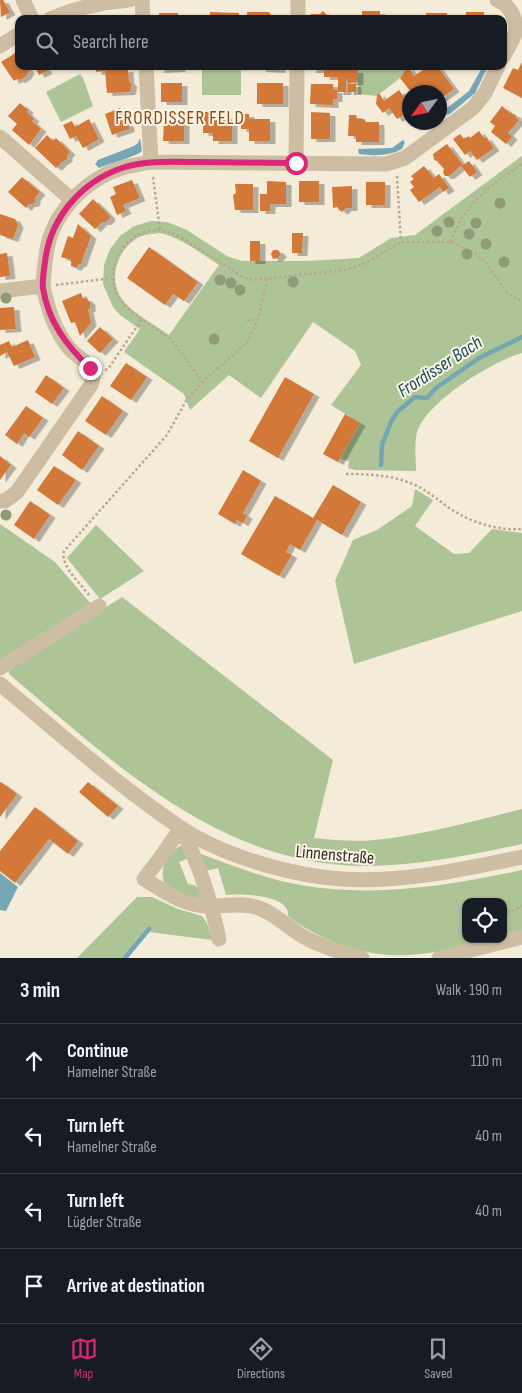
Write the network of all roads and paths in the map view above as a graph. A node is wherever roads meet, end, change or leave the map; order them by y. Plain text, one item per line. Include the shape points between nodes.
1 (23, 0) edge
2 (129, 0) edge
3 (142, 0) edge
4 (298, 0) edge
5 (497, 0) edge
6 (517, 10) edge
7 (30, 15) edge
8 (61, 15) edge
9 (143, 15) edge
10 (298, 15) edge
11 (15, 37) edge
12 (0, 46) edge
13 (507, 49) edge
14 (496, 70) edge
15 (146, 72) edge
16 (297, 72) edge
17 (0, 137) edge
18 (397, 161) junction
19 (151, 162) junction
20 (296, 163) junction
21 (522, 164) edge
22 (72, 200) junction
23 (160, 230) junction
24 (400, 242) junction
25 (451, 242) junction
26 (112, 278) junction
27 (267, 279) junction
28 (43, 286) junction
29 (0, 291) edge
30 (522, 301) edge
31 (142, 319) junction
32 (258, 319) junction
33 (247, 321) dead end
34 (94, 376) junction
35 (202, 382) junction
36 (346, 474) dead end
37 (0, 501) edge
38 (522, 529) edge
39 (99, 606) joint
40 (0, 668) edge
41 (0, 684) edge
42 (181, 828) junction
43 (522, 857) edge
44 (210, 906) junction
45 (522, 906) edge
46 (507, 913) edge
47 (522, 937) edge
48 (218, 938) dead end
49 (362, 958) edge
50 (439, 958) edge

1 - 7 street
2 - 8 street via 90,5
3 - 9 street
4 - 10 street
5 - 6 street
6 - 13 street via 515,33
11 - 12 street
14 - 18 street via 473,108
15 - 19 street
16 - 20 street
17 - 22 street
18 - 20 street via 386,164
18 - 24 path
19 - 20 street
19 - 22 street via 123,167 101,177
19 - 23 path
21 - 25 path via 475,199
22 - 28 street via 55,225 48,243
23 - 26 path via 148,231 121,250
23 - 27 path via 182,238 243,277
24 - 25 path
24 - 27 path via 364,264 345,270
25 - 30 path via 478,255 506,291
26 - 28 path
26 - 31 path via 123,304
27 - 32 path
28 - 29 street
28 - 34 street via 58,331
31 - 34 path via 108,369
31 - 35 path via 175,345
32 - 33 path
32 - 35 path via 246,342
34 - 37 street via 91,386 17,492
35 - 39 path via 167,435 64,551 66,566
36 - 38 path via 396,478 419,486 459,514 488,525
39 - 40 street
41 - 42 street, Linnenstraße via 110,776
42 - 43 street, Linnenstraße via 228,851 284,870 343,879 445,872
42 - 44 street via 192,850
42 - 44 street via 144,878 178,900
44 - 48 street
44 - 49 street via 254,906 317,943
45 - 46 path
47 - 50 street

